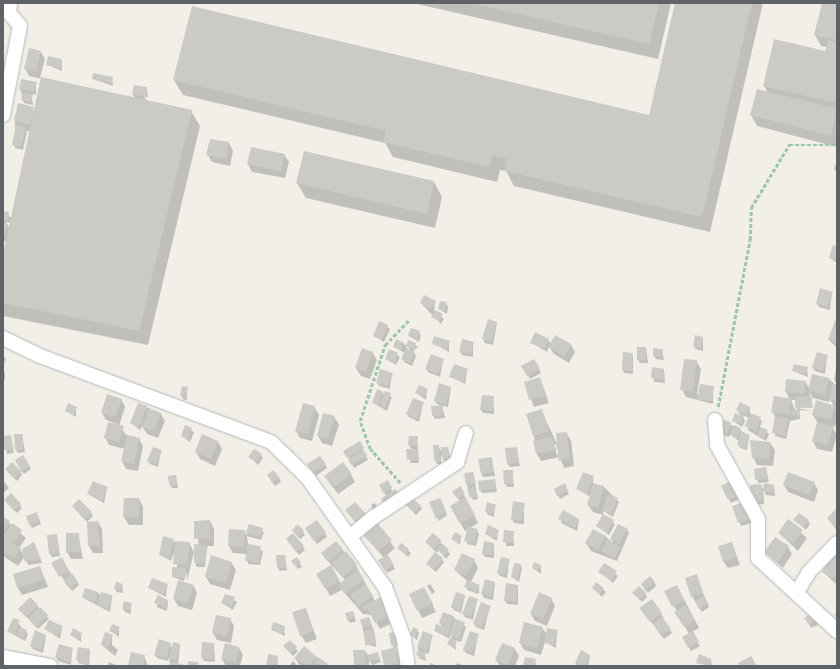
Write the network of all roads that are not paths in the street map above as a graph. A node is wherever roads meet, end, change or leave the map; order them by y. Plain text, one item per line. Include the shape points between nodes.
1 (8, 10) edge
2 (3, 115) edge
3 (3, 338) edge
4 (715, 420) road end
5 (466, 434) dead end
6 (351, 536) junction
7 (837, 543) edge
8 (797, 592) junction
9 (837, 632) edge
10 (3, 657) edge
11 (50, 666) edge
12 (408, 666) edge

1 - 2 street via 20,26
3 - 6 street via 40,356 271,442 307,477
4 - 8 street via 717,445 758,519 758,558
5 - 6 street via 457,462
6 - 12 street via 385,586 404,639
7 - 8 street via 809,572
8 - 9 street
10 - 11 street

